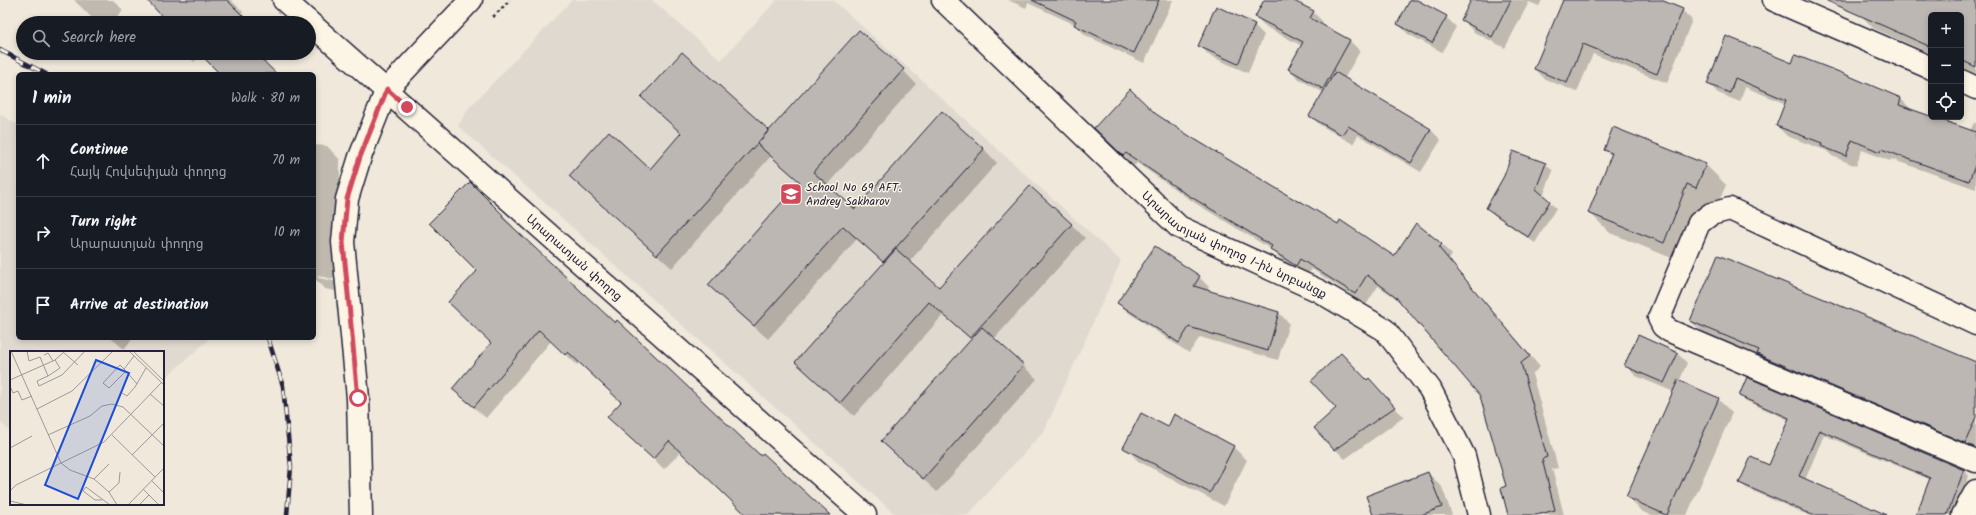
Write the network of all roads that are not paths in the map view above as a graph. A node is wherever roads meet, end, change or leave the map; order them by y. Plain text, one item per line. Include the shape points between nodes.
1 (284, 0) edge
2 (471, 0) edge
3 (943, 0) edge
4 (1774, 0) edge
5 (303, 16) edge
6 (316, 28) edge
7 (1928, 67) edge
8 (1964, 82) edge
9 (1976, 88) edge
10 (387, 89) junction
11 (1976, 324) edge
12 (1976, 461) edge
13 (1976, 490) edge
14 (361, 515) edge
15 (866, 515) edge
16 (1479, 515) edge
17 (1964, 515) edge

1 - 5 street, Արարատյան փողոց
2 - 10 street
3 - 16 street, Արարատյան փողոց 1-ին նրբանցք via 1179,227 1319,291 1385,330 1430,389 1464,456
4 - 7 street
6 - 10 street, Արարատյան փողոց
8 - 9 street
10 - 14 street via 360,157 347,199 343,242 358,398
10 - 15 street, Արարատյան փողոց
11 - 12 street via 1730,208 1711,214 1699,223 1659,318 1663,326 1670,331
13 - 17 street

